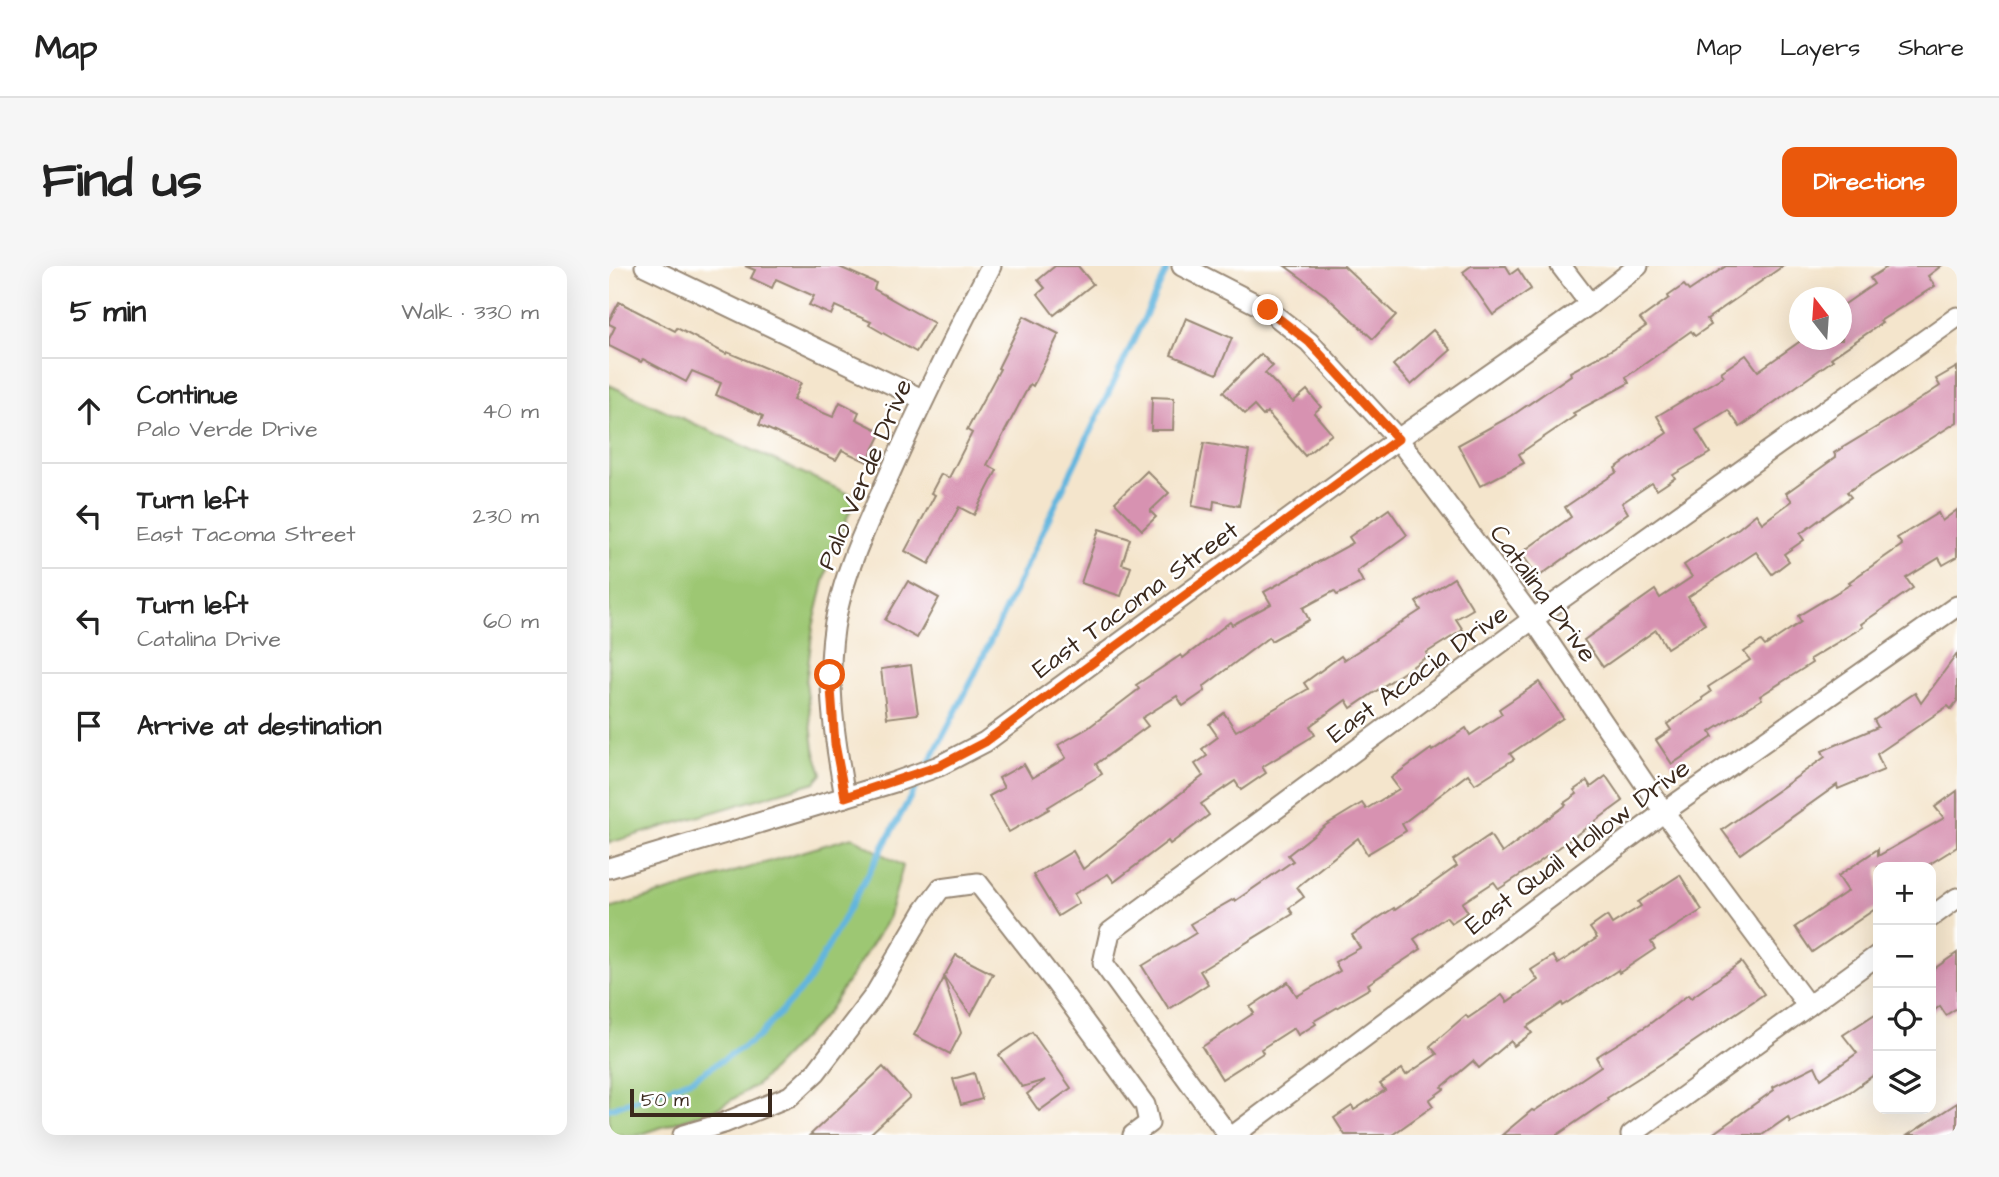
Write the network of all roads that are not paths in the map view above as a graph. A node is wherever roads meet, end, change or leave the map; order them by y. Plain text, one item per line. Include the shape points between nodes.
1 (645, 266) edge
2 (991, 266) edge
3 (1182, 266) edge
4 (1560, 266) edge
5 (1638, 266) edge
6 (1590, 304) junction
7 (1957, 317) edge
8 (922, 399) junction
9 (1398, 439) junction
10 (1957, 606) edge
11 (1533, 619) junction
12 (845, 797) junction
13 (1664, 812) junction
14 (609, 868) edge
15 (1957, 898) edge
16 (1936, 913) edge
17 (1873, 959) edge
18 (1808, 1006) junction
19 (683, 1135) edge
20 (1133, 1135) edge
21 (1228, 1135) edge
22 (1234, 1135) edge
23 (1631, 1135) edge

1 - 8 street
2 - 8 street, Palo Verde Drive
3 - 9 street, Catalina Drive via 1268,310 1309,342
4 - 6 street
5 - 6 street, East Tacoma Street
6 - 9 street, East Tacoma Street
7 - 11 street, East Acacia Drive
8 - 12 street, Palo Verde Drive via 850,562 837,613 830,675
9 - 11 street, Catalina Drive
9 - 12 street, East Tacoma Street via 985,742 939,766
10 - 13 street, East Quail Hollow Drive
11 - 13 street, Catalina Drive
11 - 21 street, East Acacia Drive via 1110,932 1103,963
12 - 14 street, East Tacoma Street
13 - 18 street, Catalina Drive
13 - 22 street, East Quail Hollow Drive
15 - 16 street
17 - 18 street
18 - 23 street
19 - 20 street via 790,1096 816,1072 874,996 941,888 978,883 1145,1105 1149,1123

